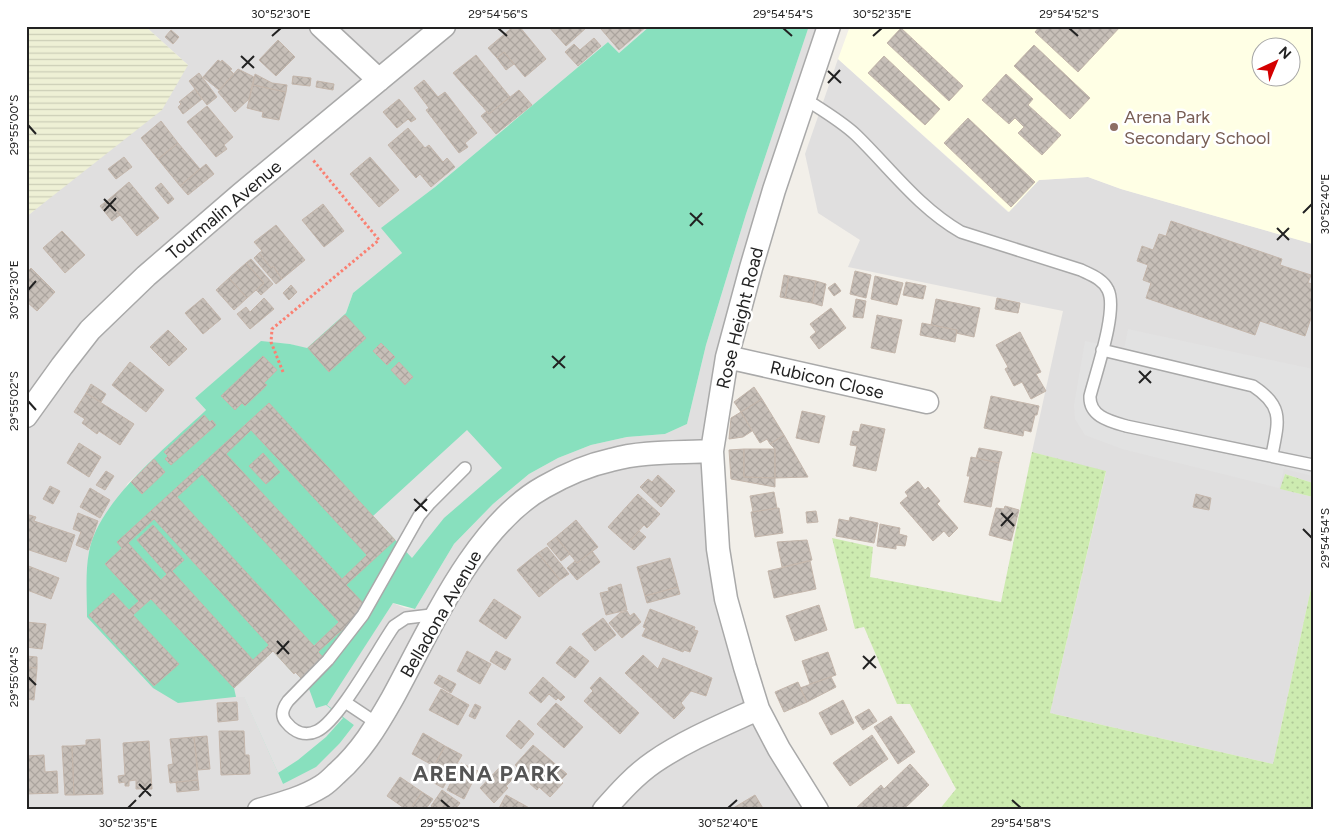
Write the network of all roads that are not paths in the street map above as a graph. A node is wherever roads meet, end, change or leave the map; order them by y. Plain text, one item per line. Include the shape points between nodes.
1 (321, 26) edge
2 (444, 26) edge
3 (829, 26) edge
4 (379, 80) junction
5 (805, 99) junction
6 (1102, 350) junction
7 (727, 357) junction
8 (927, 402) dead end
9 (26, 416) edge
10 (712, 451) junction
11 (1272, 455) junction
12 (1313, 464) edge
13 (465, 468) dead end
14 (439, 614) junction
15 (345, 702) junction
16 (758, 709) junction
17 (378, 724) junction
18 (259, 810) edge
19 (604, 810) edge
20 (817, 810) edge

1 - 4 street
2 - 4 street, Tourmalin Avenue
3 - 5 street, Rose Height Road
4 - 9 street, Tourmalin Avenue via 146,276 90,330
5 - 6 lane via 855,135 930,212 948,225 1096,277 1108,290 1111,299 1111,315
5 - 7 street, Rose Height Road via 753,259
6 - 11 lane via 1253,386 1272,401 1276,411
6 - 11 lane via 1090,396 1091,408 1101,417 1126,426
7 - 8 street, Rubicon Close
7 - 10 street, Rose Height Road
10 - 14 street, Belladona Avenue via 654,453 612,459 543,487 516,507 492,532 475,553
10 - 16 street, Rose Height Road via 718,549 726,599
11 - 12 lane
13 - 15 lane via 419,516 363,615 328,660 288,701 283,715 298,732 312,733 319,731
14 - 15 lane via 406,618 394,626
14 - 17 street, Belladona Avenue
15 - 17 lane
16 - 19 street via 684,743 654,762
16 - 20 street, Rose Height Road
17 - 18 street, Belladona Avenue via 362,749 323,785 305,795

